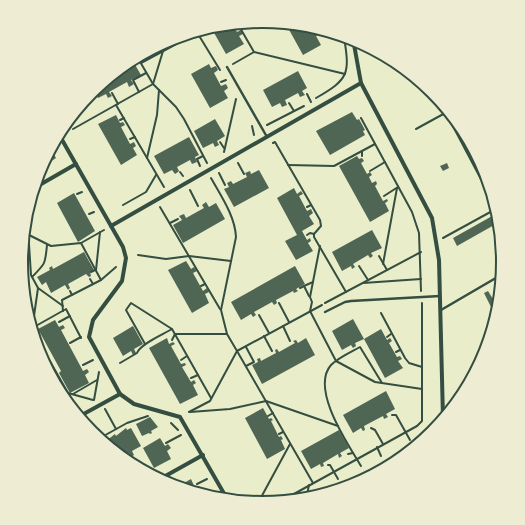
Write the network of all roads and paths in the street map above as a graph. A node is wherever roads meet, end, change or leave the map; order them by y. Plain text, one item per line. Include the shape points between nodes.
1 (242, 29) edge
2 (200, 37) edge
3 (345, 43) edge
4 (354, 47) edge
5 (166, 49) edge
6 (163, 51) junction
7 (254, 52) junction
8 (214, 61) junction
9 (141, 63) joint
10 (210, 63) dead end
11 (227, 67) joint
12 (146, 73) junction
13 (345, 74) junction
14 (226, 80) junction
15 (221, 82) dead end
16 (153, 84) junction
17 (361, 84) junction
18 (229, 86) dead end
19 (159, 90) junction
20 (140, 92) junction
21 (233, 92) dead end
22 (112, 93) dead end
23 (307, 94) dead end
24 (236, 99) junction
25 (289, 102) dead end
26 (311, 102) junction
27 (117, 104) junction
28 (240, 105) dead end
29 (294, 111) junction
30 (444, 114) edge
31 (124, 118) junction
32 (361, 118) dead end
33 (120, 120) dead end
34 (250, 124) dead end
35 (452, 125) edge
36 (73, 128) dead end
37 (262, 128) junction
38 (416, 129) dead end
39 (254, 133) junction
40 (134, 137) junction
41 (252, 137) dead end
42 (267, 137) junction
43 (130, 139) dead end
44 (62, 140) edge
45 (220, 142) dead end
46 (275, 142) dead end
47 (375, 144) junction
48 (224, 150) junction
49 (229, 150) dead end
50 (362, 151) junction
51 (203, 156) junction
52 (362, 156) dead end
53 (147, 159) junction
54 (212, 160) dead end
55 (385, 162) junction
56 (207, 163) junction
57 (238, 163) dead end
58 (76, 164) junction
59 (288, 165) junction
60 (200, 167) junction
61 (197, 169) dead end
62 (370, 171) dead end
63 (180, 172) dead end
64 (219, 173) dead end
65 (244, 174) dead end
66 (156, 175) junction
67 (211, 178) dead end
68 (177, 180) dead end
69 (483, 183) dead end
70 (41, 184) edge
71 (170, 184) dead end
72 (225, 185) dead end
73 (398, 187) junction
74 (301, 188) junction
75 (190, 190) dead end
76 (298, 190) dead end
77 (82, 192) dead end
78 (77, 194) dead end
79 (384, 196) dead end
80 (123, 204) dead end
81 (311, 205) junction
82 (198, 206) dead end
83 (160, 207) dead end
84 (308, 207) dead end
85 (94, 212) dead end
86 (491, 212) edge
87 (90, 214) dead end
88 (178, 219) dead end
89 (170, 223) junction
90 (111, 226) junction
91 (100, 232) junction
92 (314, 234) junction
93 (30, 235) edge
94 (107, 235) dead end
95 (307, 235) dead end
96 (437, 241) junction
97 (81, 243) junction
98 (47, 244) junction
99 (29, 246) edge
100 (320, 246) junction
101 (138, 255) dead end
102 (189, 256) junction
103 (379, 256) dead end
104 (118, 261) dead end
105 (231, 261) junction
106 (193, 263) junction
107 (383, 264) junction
108 (190, 265) dead end
109 (359, 266) dead end
110 (387, 270) dead end
111 (96, 271) junction
112 (91, 272) dead end
113 (32, 277) junction
114 (496, 278) edge
115 (90, 279) dead end
116 (421, 279) junction
117 (101, 280) junction
118 (368, 280) dead end
119 (313, 282) junction
120 (362, 283) dead end
121 (93, 284) junction
122 (205, 284) junction
123 (201, 286) dead end
124 (304, 286) junction
125 (38, 288) junction
126 (300, 288) dead end
127 (70, 291) dead end
128 (346, 292) dead end
129 (72, 295) junction
130 (440, 296) junction
131 (310, 297) junction
132 (422, 297) junction
133 (279, 303) dead end
134 (62, 306) junction
135 (66, 309) dead end
136 (221, 310) junction
137 (440, 310) junction
138 (63, 311) junction
139 (325, 312) dead end
140 (381, 313) dead end
141 (34, 314) edge
142 (259, 315) dead end
143 (70, 316) dead end
144 (59, 322) dead end
145 (289, 322) dead end
146 (37, 326) edge
147 (282, 326) dead end
148 (172, 329) junction
149 (269, 333) dead end
150 (175, 334) junction
151 (227, 334) junction
152 (391, 334) junction
153 (264, 336) dead end
154 (81, 337) dead end
155 (386, 337) dead end
156 (172, 340) dead end
157 (290, 341) dead end
158 (70, 343) dead end
159 (145, 344) junction
160 (245, 346) dead end
161 (400, 350) junction
162 (237, 351) junction
163 (272, 352) dead end
164 (396, 352) dead end
165 (187, 356) junction
166 (93, 360) dead end
167 (181, 360) dead end
168 (336, 361) junction
169 (120, 363) dead end
170 (83, 365) dead end
171 (246, 366) junction
172 (422, 367) junction
173 (198, 375) junction
174 (191, 378) dead end
175 (382, 383) junction
176 (422, 389) junction
177 (68, 393) edge
178 (72, 394) junction
179 (120, 394) junction
180 (211, 398) junction
181 (94, 400) junction
182 (266, 401) junction
183 (103, 403) junction
184 (443, 412) edge
185 (273, 413) junction
186 (84, 414) edge
187 (151, 415) dead end
188 (392, 415) dead end
189 (268, 416) dead end
190 (169, 422) dead end
191 (338, 426) junction
192 (371, 428) dead end
193 (116, 429) junction
194 (283, 432) junction
195 (405, 432) junction
196 (279, 434) dead end
197 (104, 435) edge
198 (181, 435) junction
199 (184, 438) dead end
200 (410, 440) dead end
201 (166, 443) dead end
202 (290, 444) junction
203 (383, 444) junction
204 (377, 447) junction
205 (353, 453) junction
206 (348, 454) dead end
207 (203, 456) junction
208 (381, 456) dead end
209 (356, 458) junction
210 (328, 465) dead end
211 (361, 466) dead end
212 (334, 471) junction
213 (166, 476) edge
214 (207, 479) dead end
215 (338, 479) dead end
216 (313, 483) junction
217 (197, 484) dead end
218 (309, 485) junction
219 (308, 492) edge
220 (224, 493) edge
221 (291, 495) edge
222 (261, 497) edge

1 - 7 path
2 - 8 path
3 - 13 path via 348,60
4 - 17 street
5 - 6 path
6 - 9 path
6 - 16 path
7 - 11 path
7 - 13 path
8 - 10 path
8 - 14 path
9 - 12 path
11 - 37 lane
12 - 16 path
12 - 20 path via 133,80
13 - 26 path via 334,88
14 - 15 path
14 - 18 path
16 - 19 path
16 - 20 path
17 - 42 street
17 - 96 street via 432,218
19 - 51 path via 180,113
19 - 53 path via 157,115
20 - 27 path
21 - 24 path
22 - 27 path
23 - 26 path
24 - 28 path
24 - 48 path
25 - 29 path
26 - 29 path
27 - 31 path
27 - 36 path
29 - 37 path
30 - 38 path
31 - 33 path
31 - 40 path
32 - 47 path
34 - 39 path
35 - 69 path
37 - 39 path
37 - 42 lane
39 - 41 path
40 - 43 path
40 - 53 path
42 - 90 street
44 - 58 street
45 - 48 path
46 - 59 path
47 - 50 path
47 - 55 path
48 - 49 path via 224,154
50 - 52 path
50 - 59 path via 334,166
51 - 56 path
51 - 60 path via 197,159
53 - 66 path
54 - 56 path
55 - 62 path
55 - 73 path
56 - 60 path
57 - 65 path
58 - 70 street
58 - 90 street
59 - 74 path
60 - 61 path
63 - 68 path via 183,176
64 - 72 path
66 - 71 path via 163,188
66 - 80 path via 146,192
67 - 105 path via 236,228
73 - 79 path
73 - 107 path
73 - 116 path via 412,212 419,233
74 - 76 path
74 - 81 path
75 - 82 path
77 - 78 path
81 - 84 path
81 - 92 path via 320,220 320,226
83 - 89 path
85 - 87 path
86 - 96 path
88 - 89 path
89 - 102 path
90 - 179 street via 125,256 122,281 93,320 89,337
91 - 94 path via 103,228
91 - 97 path
91 - 111 path
92 - 95 path
92 - 100 path
93 - 98 path
96 - 130 street
97 - 98 path via 51,246
97 - 111 path
98 - 113 path via 44,265
99 - 113 path
100 - 119 path
100 - 128 path
101 - 102 path via 166,259
102 - 105 path
102 - 106 path
103 - 107 path
104 - 117 path via 113,271
105 - 136 path
106 - 108 path
106 - 122 path
107 - 110 path
109 - 118 path
111 - 112 path
111 - 117 path
113 - 125 path
114 - 137 lane
115 - 121 path
116 - 120 path
116 - 132 path
117 - 121 path
119 - 124 path
119 - 131 path
121 - 129 path
122 - 123 path
122 - 136 path
124 - 126 path
124 - 131 path
125 - 134 path
125 - 141 path
127 - 129 path
129 - 134 path via 62,300
130 - 132 lane
130 - 137 street
131 - 168 path via 310,311
132 - 139 lane via 351,301
132 - 172 path
133 - 145 path
134 - 138 path
135 - 138 path
136 - 151 path
137 - 184 street
138 - 146 path
140 - 152 path
142 - 149 path
143 - 144 path
147 - 157 path
148 - 150 path
148 - 159 path
148 - 159 path via 131,303 126,310
150 - 151 path
150 - 156 path
150 - 165 path
151 - 162 path
152 - 155 path
152 - 161 path
153 - 163 path
154 - 158 path
159 - 169 path via 138,353
160 - 171 path via 254,362
161 - 164 path
161 - 172 path via 409,363
162 - 171 path
162 - 180 path
165 - 167 path
165 - 173 path
166 - 170 path
168 - 175 path via 375,382
168 - 175 path via 360,347
168 - 191 path via 330,366 326,376 326,395
171 - 182 path
172 - 176 path
173 - 174 path
173 - 180 path
175 - 176 path
176 - 195 path via 422,421
177 - 178 path
178 - 181 path
178 - 181 path via 98,379
179 - 183 street
179 - 207 street via 134,404 180,417
180 - 182 path via 188,412 230,409
181 - 183 path
182 - 185 path
182 - 191 path
183 - 186 street
183 - 193 path
185 - 189 path
185 - 194 path
187 - 193 path
188 - 195 path via 396,415
190 - 198 path
191 - 205 path
192 - 203 path
193 - 197 path
194 - 196 path
194 - 202 path
195 - 200 path
195 - 203 path
198 - 199 path
198 - 201 path
202 - 216 path
202 - 222 path
203 - 204 path
204 - 208 path
204 - 209 path
205 - 206 path
205 - 209 path
207 - 213 street
207 - 220 street
209 - 211 path
209 - 212 path
210 - 212 path
212 - 215 path
212 - 216 path
214 - 217 path
216 - 218 path
218 - 219 path
218 - 221 path

